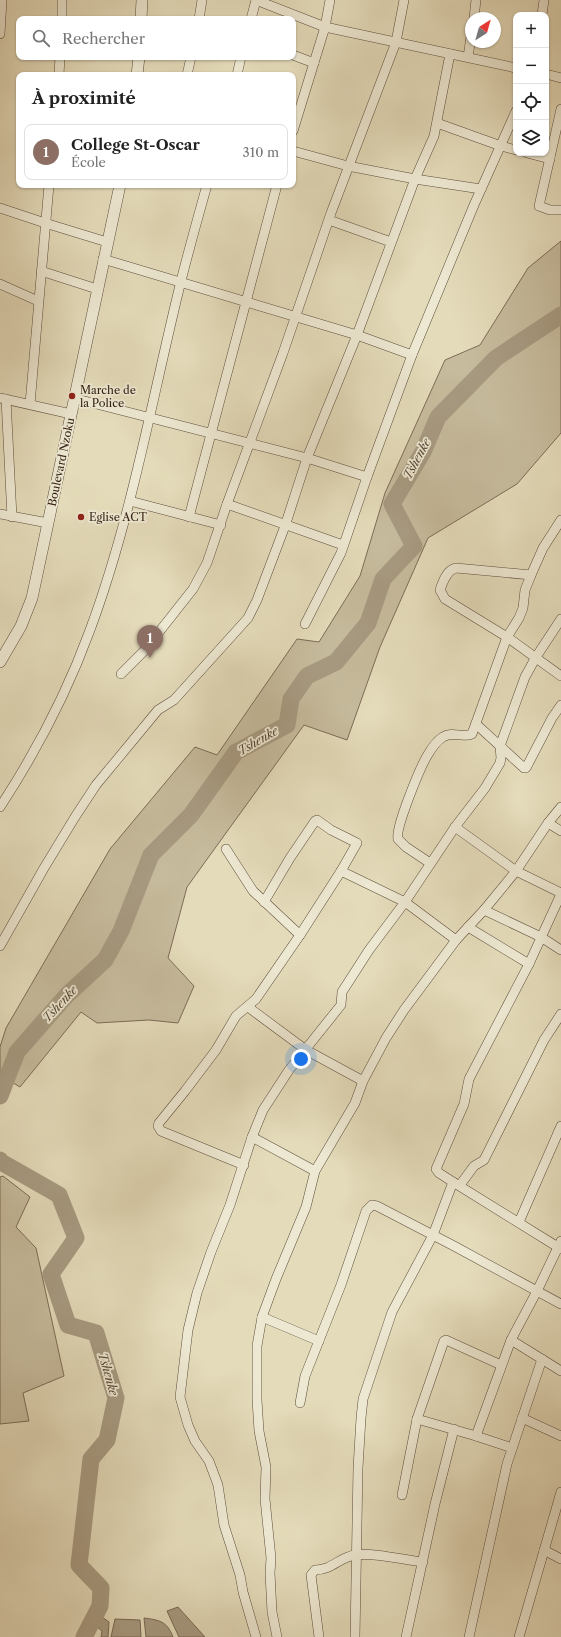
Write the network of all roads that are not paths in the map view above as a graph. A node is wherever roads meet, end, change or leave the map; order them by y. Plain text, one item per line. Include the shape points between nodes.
1 (2, 0) edge
2 (62, 0) edge
3 (142, 0) edge
4 (202, 0) edge
5 (256, 0) edge
6 (330, 0) edge
7 (404, 0) edge
8 (476, 0) edge
9 (544, 0) edge
10 (475, 12) edge
11 (542, 12) edge
12 (62, 16) edge
13 (141, 16) edge
14 (199, 16) edge
15 (252, 16) edge
16 (295, 16) edge
17 (296, 16) edge
18 (325, 28) junction
19 (0, 34) edge
20 (396, 42) junction
21 (469, 48) edge
22 (450, 54) junction
23 (296, 56) edge
24 (468, 58) junction
25 (60, 60) edge
26 (139, 60) edge
27 (190, 60) edge
28 (240, 60) edge
29 (314, 63) junction
30 (513, 67) edge
31 (59, 72) edge
32 (137, 72) edge
33 (188, 72) edge
34 (238, 72) edge
35 (549, 75) edge
36 (561, 78) edge
37 (561, 109) edge
38 (513, 118) edge
39 (296, 121) edge
40 (437, 123) junction
41 (501, 146) junction
42 (513, 149) edge
43 (296, 152) edge
44 (538, 156) edge
45 (550, 159) junction
46 (348, 166) junction
47 (415, 179) junction
48 (49, 188) edge
49 (119, 188) edge
50 (206, 188) edge
51 (276, 188) edge
52 (482, 189) junction
53 (0, 208) edge
54 (561, 210) edge
55 (329, 220) junction
56 (45, 224) junction
57 (108, 242) junction
58 (391, 242) junction
59 (104, 259) junction
60 (41, 271) junction
61 (181, 282) junction
62 (1, 286) edge
63 (97, 289) junction
64 (38, 302) junction
65 (246, 302) junction
66 (295, 316) junction
67 (357, 335) junction
68 (412, 355) junction
69 (74, 398) junction
70 (3, 399) edge
71 (30, 404) junction
72 (71, 414) junction
73 (150, 417) junction
74 (211, 434) junction
75 (249, 443) junction
76 (307, 458) junction
77 (367, 477) junction
78 (130, 501) junction
79 (227, 504) junction
80 (0, 514) edge
81 (12, 516) junction
82 (190, 517) junction
83 (561, 520) edge
84 (48, 523) junction
85 (221, 525) junction
86 (285, 526) junction
87 (343, 545) junction
88 (530, 575) junction
89 (561, 619) edge
90 (305, 624) dead end
91 (507, 637) junction
92 (536, 658) junction
93 (0, 662) edge
94 (121, 674) dead end
95 (561, 676) edge
96 (561, 705) edge
97 (476, 724) junction
98 (500, 746) junction
99 (0, 807) edge
100 (561, 807) edge
101 (548, 823) junction
102 (455, 827) junction
103 (561, 831) edge
104 (226, 849) dead end
105 (430, 863) junction
106 (516, 871) junction
107 (341, 872) junction
108 (561, 893) edge
109 (264, 902) junction
110 (405, 902) junction
111 (484, 910) junction
112 (468, 927) junction
113 (300, 935) junction
114 (541, 937) junction
115 (456, 940) junction
116 (0, 946) edge
117 (561, 950) edge
118 (529, 964) junction
119 (248, 1007) junction
120 (561, 1014) edge
121 (306, 1050) junction
122 (363, 1082) junction
123 (561, 1126) edge
124 (252, 1137) junction
125 (244, 1165) junction
126 (315, 1171) junction
127 (456, 1183) junction
128 (519, 1222) junction
129 (433, 1235) junction
130 (560, 1246) edge
131 (537, 1291) junction
132 (561, 1304) edge
133 (262, 1317) junction
134 (511, 1340) junction
135 (319, 1341) junction
136 (542, 1359) junction
137 (502, 1365) junction
138 (561, 1372) edge
139 (300, 1403) dead end
140 (522, 1418) junction
141 (417, 1419) junction
142 (454, 1429) junction
143 (476, 1436) junction
144 (561, 1436) edge
145 (512, 1448) junction
146 (561, 1492) edge
147 (402, 1496) dead end
148 (544, 1550) junction
149 (355, 1555) junction
150 (561, 1559) edge
151 (423, 1562) junction
152 (256, 1637) edge
153 (277, 1637) edge
154 (319, 1637) edge
155 (355, 1637) edge
156 (406, 1637) edge
157 (469, 1637) edge
158 (519, 1637) edge

1 - 19 street
2 - 12 street
3 - 13 street
4 - 14 street
5 - 15 street
5 - 16 street
6 - 18 street
7 - 20 street
8 - 10 street
9 - 11 street
17 - 18 street
18 - 20 street
18 - 29 street
20 - 22 street
20 - 46 street
21 - 24 street
22 - 24 street
22 - 40 street
23 - 29 street
24 - 30 street
25 - 31 street
26 - 32 street
27 - 33 street
28 - 34 street
29 - 39 street
35 - 36 street
37 - 45 street
38 - 41 street
40 - 41 street
40 - 47 street
41 - 42 street
41 - 52 street
43 - 46 street
44 - 45 street
45 - 54 street via 539,206
46 - 47 street
46 - 55 street
47 - 52 street
47 - 58 street
48 - 56 street
49 - 57 street, Boulevard Nzoku
50 - 61 street
51 - 65 street
52 - 68 street
53 - 56 street
55 - 58 street
55 - 66 street
56 - 57 street
56 - 60 street
57 - 59 street, Boulevard Nzoku
58 - 67 street
59 - 61 street
59 - 63 street, Boulevard Nzoku
60 - 63 street
60 - 64 street
61 - 65 street
61 - 73 street
62 - 64 street
63 - 69 street, Boulevard Nzoku
64 - 71 street
65 - 66 street
65 - 74 street
66 - 67 street
66 - 75 street
67 - 68 street
67 - 76 street
68 - 77 street
69 - 72 street, Boulevard Nzoku
69 - 73 street
70 - 71 street
70 - 81 street
71 - 72 street
72 - 84 street, Boulevard Nzoku
73 - 74 street
73 - 78 street
74 - 75 street
74 - 82 street
75 - 76 street
75 - 79 street
76 - 77 street
76 - 86 street
77 - 87 street
78 - 82 street
78 - 99 street via 100,602 84,645 38,746
79 - 85 street
79 - 86 street
80 - 81 street
81 - 84 street
82 - 85 street
83 - 88 street
84 - 93 street, Boulevard Nzoku via 32,598 21,626
85 - 94 street via 207,563 193,589 144,651
86 - 87 street
86 - 116 street via 249,617 174,700 158,710 96,785 75,816
87 - 90 street
88 - 91 street via 523,608
88 - 91 street via 456,568 451,569 442,584 440,590 445,599
89 - 92 street
91 - 92 street
91 - 97 street
92 - 95 street
92 - 98 street via 517,697
96 - 98 street via 526,768
97 - 98 street
97 - 105 street via 472,734 468,736 450,734 436,742 426,758 398,829 398,839
98 - 102 street via 500,763 485,788
100 - 101 street
101 - 103 street
101 - 106 street
102 - 105 street
102 - 106 street
104 - 109 street via 245,880
105 - 110 street
106 - 108 street
106 - 111 street
107 - 109 street via 358,843 317,820 290,858
107 - 110 street
107 - 113 street
108 - 114 street
109 - 113 street
110 - 115 street
110 - 121 street via 342,992 341,1004
111 - 112 street
111 - 114 street
112 - 115 street
112 - 118 street
113 - 119 street
114 - 117 street
114 - 118 street
115 - 122 street via 404,1010
118 - 127 street via 469,1079 464,1104 436,1169
119 - 121 street
119 - 125 street via 236,1016 220,1045 158,1126 161,1131
120 - 127 street via 544,1040 484,1160
121 - 122 street
121 - 124 street via 270,1098
122 - 126 street via 355,1103
123 - 128 street
124 - 125 street
124 - 126 street
125 - 152 street via 193,1306 180,1397 188,1425 195,1441 209,1461 218,1485 224,1525
126 - 133 street via 308,1202
127 - 128 street
127 - 129 street
128 - 130 street
129 - 131 street
129 - 135 street via 377,1206 370,1206
129 - 149 street via 392,1312 364,1399 358,1468
130 - 131 street
131 - 132 street
131 - 134 street
133 - 135 street
133 - 153 street via 256,1346 257,1400 259,1431 266,1467 265,1504 271,1558 272,1612
134 - 136 street
134 - 137 street
135 - 139 street via 305,1376
136 - 138 street
136 - 140 street
137 - 141 street via 444,1341
137 - 143 street
140 - 144 street
140 - 145 street
141 - 142 street
141 - 147 street
142 - 143 street
142 - 151 street
143 - 145 street
145 - 157 street
146 - 148 street
148 - 150 street
148 - 158 street
149 - 151 street via 377,1555
149 - 154 street via 328,1569 315,1570 311,1575
149 - 155 street
151 - 156 street

